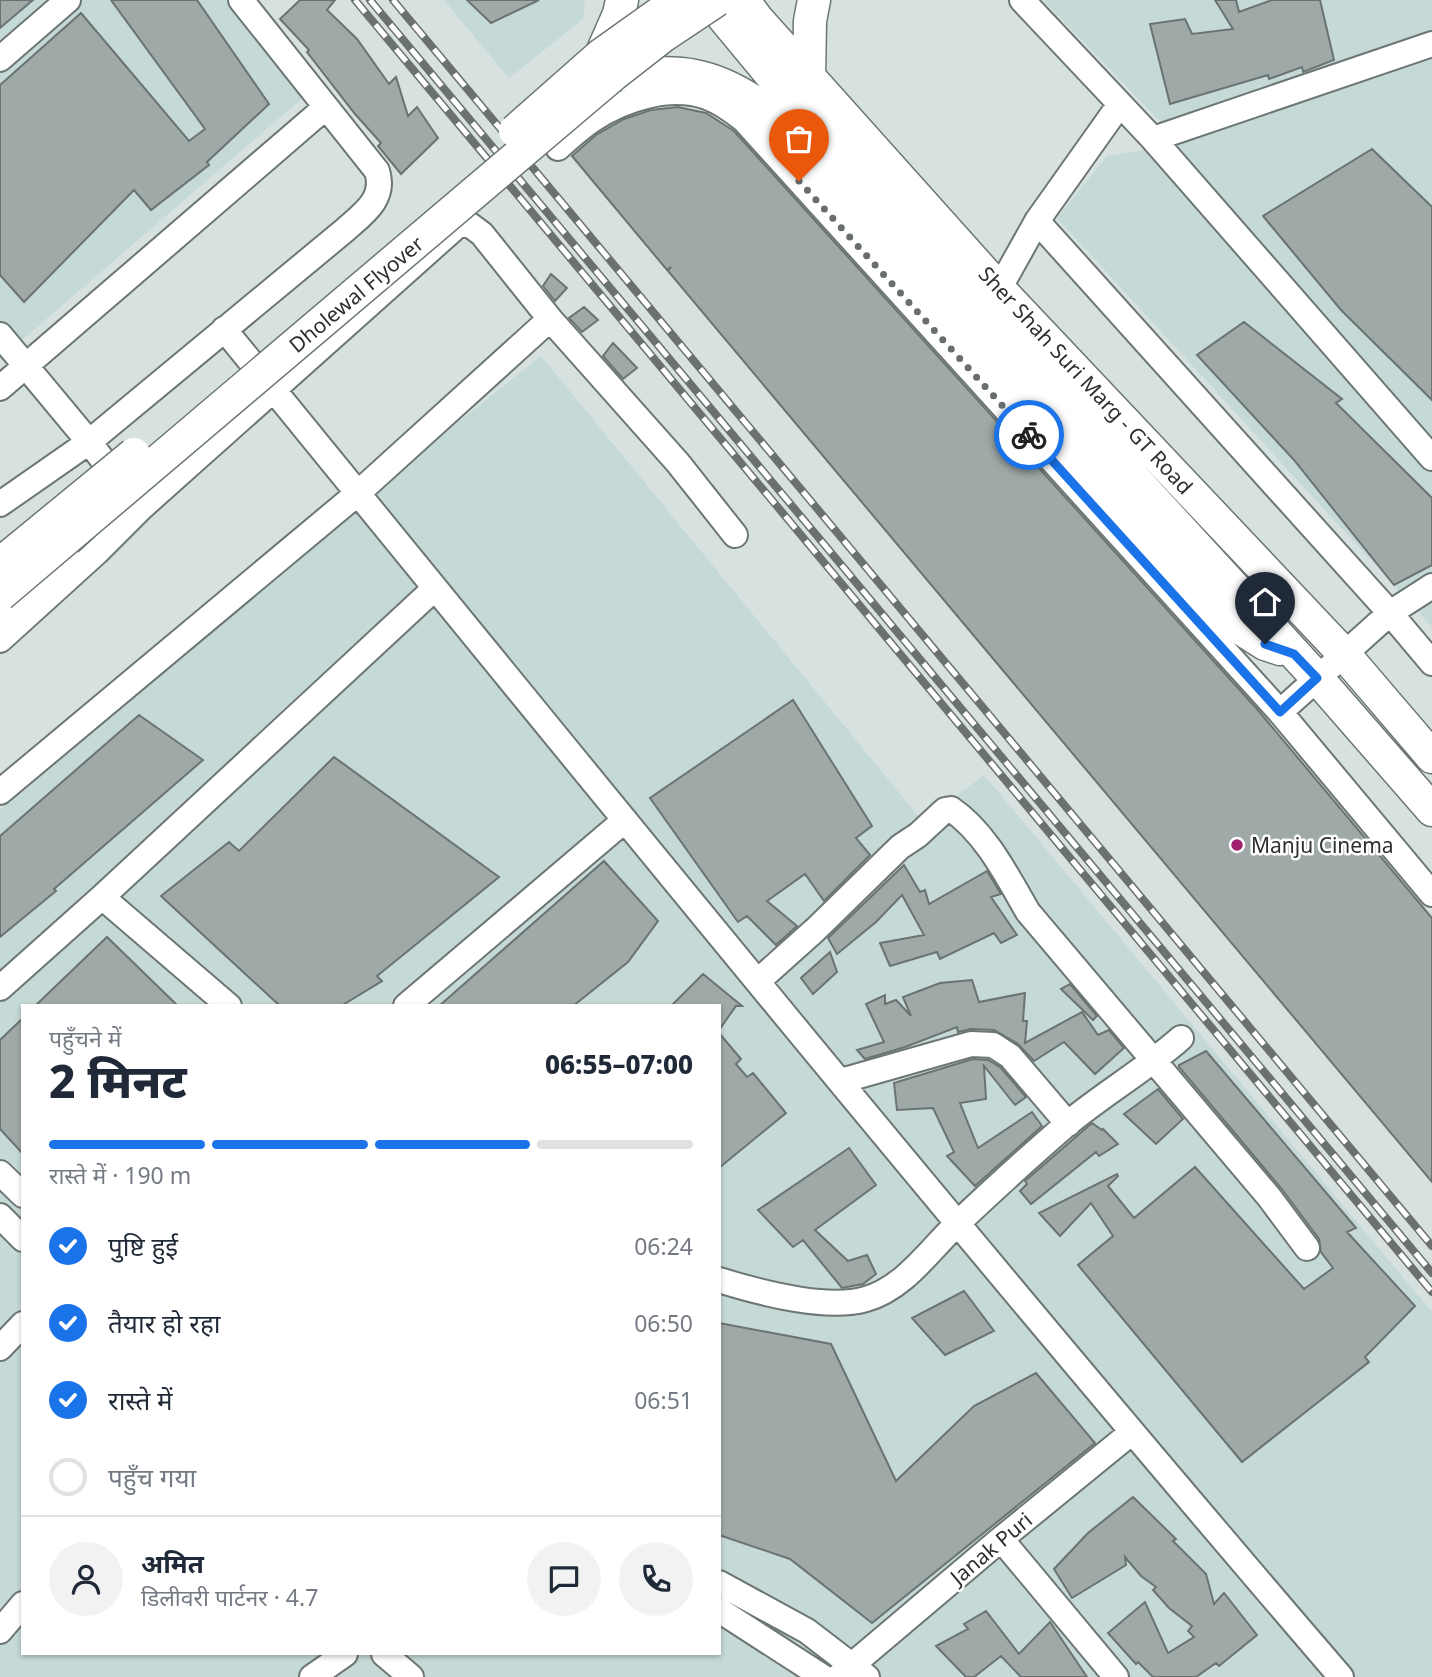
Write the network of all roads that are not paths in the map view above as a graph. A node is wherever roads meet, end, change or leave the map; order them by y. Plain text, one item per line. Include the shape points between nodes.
1 (68, 0) edge
2 (241, 0) edge
3 (622, 0) edge
4 (678, 0) edge
5 (814, 0) edge
6 (1022, 0) edge
7 (734, 5) edge
8 (1432, 44) edge
9 (0, 59) edge
10 (607, 65) junction
11 (809, 77) junction
12 (1120, 104) junction
13 (326, 107) junction
14 (1153, 139) junction
15 (558, 148) dead end
16 (1037, 221) junction
17 (999, 289) junction
18 (550, 319) junction
19 (224, 329) junction
20 (0, 335) edge
21 (27, 366) junction
22 (0, 388) edge
23 (274, 390) junction
24 (89, 442) junction
25 (1432, 458) edge
26 (358, 493) junction
27 (0, 504) edge
28 (141, 508) junction
29 (57, 532) junction
30 (735, 535) dead end
31 (0, 544) edge
32 (0, 564) edge
33 (1432, 586) edge
34 (435, 589) junction
35 (0, 595) edge
36 (1390, 612) junction
37 (0, 615) edge
38 (0, 640) edge
39 (1294, 654) junction
40 (1344, 654) junction
41 (1432, 663) edge
42 (1317, 678) junction
43 (1280, 712) junction
44 (1432, 757) edge
45 (0, 792) edge
46 (1432, 810) edge
47 (625, 820) junction
48 (1432, 894) edge
49 (102, 897) junction
50 (758, 981) junction
51 (0, 988) edge
52 (227, 1004) edge
53 (408, 1004) edge
54 (1181, 1038) dead end
55 (1154, 1061) junction
56 (841, 1081) junction
57 (1068, 1124) junction
58 (0, 1172) edge
59 (21, 1193) edge
60 (0, 1216) edge
61 (958, 1223) junction
62 (21, 1237) edge
63 (1307, 1248) dead end
64 (721, 1281) edge
65 (21, 1326) edge
66 (0, 1348) edge
67 (1132, 1433) junction
68 (1000, 1539) junction
69 (721, 1584) edge
70 (21, 1606) edge
71 (721, 1611) edge
72 (0, 1631) edge
73 (344, 1655) edge
74 (385, 1655) edge
75 (852, 1673) edge
76 (312, 1677) edge
77 (411, 1677) edge
78 (823, 1677) edge
79 (1116, 1677) edge
80 (1342, 1677) edge

1 - 9 street
2 - 13 street
3 - 10 main road
4 - 10 main road, Dholewal Flyover, bridge
5 - 11 main road
6 - 12 street
7 - 10 main road, Dholewal Flyover, bridge
7 - 11 main road, Sher Shah Suri Marg - GT Road
7 - 39 main road, Sher Shah Suri Marg - GT Road via 841,158
8 - 14 street
10 - 29 main road, Dholewal Flyover, bridge via 419,215
10 - 39 main road via 686,73 713,80 756,103 1221,616 1265,644
11 - 17 main road, Sher Shah Suri Marg - GT Road
12 - 14 street
12 - 16 street
13 - 19 street via 377,172 377,197 345,230
13 - 21 street
14 - 25 street
15 - 43 street via 622,103 672,92 707,97 744,120
16 - 17 street
16 - 36 street
17 - 40 main road, Sher Shah Suri Marg - GT Road
18 - 23 street via 482,234 470,225 458,225
18 - 26 street
18 - 30 street via 678,463
19 - 23 street
19 - 24 street
20 - 21 street
21 - 22 street
21 - 24 street
23 - 26 street
23 - 28 street
24 - 27 street
24 - 28 street
26 - 34 street
26 - 45 street
28 - 38 street
29 - 31 main road via 24,525
29 - 32 main road, Dholewal Flyover, bridge
29 - 35 main road, Dholewal Flyover, bridge
29 - 37 main road via 59,567
33 - 36 street
34 - 47 street
34 - 49 street
36 - 40 street
36 - 41 street
39 - 42 main road, Sher Shah Suri Marg - GT Road
40 - 42 street
40 - 44 main road, Sher Shah Suri Marg - GT Road
42 - 43 street
42 - 46 main road, Sher Shah Suri Marg - GT Road
43 - 48 street
47 - 50 street
47 - 53 street
49 - 51 street
49 - 52 street
50 - 55 street via 900,847 951,809 997,859 1028,912
50 - 56 street
54 - 55 street
55 - 57 street
55 - 63 street
56 - 57 street via 971,1044 993,1045 1010,1056
56 - 61 street
57 - 61 street
58 - 59 street
60 - 62 street
61 - 64 street via 892,1289 864,1300 788,1298
61 - 67 street
65 - 66 street
67 - 68 street, Janak Puri
67 - 80 street
68 - 75 street, Janak Puri
68 - 79 street
69 - 75 street via 807,1631
70 - 72 street
71 - 78 street
73 - 76 street
74 - 77 street

